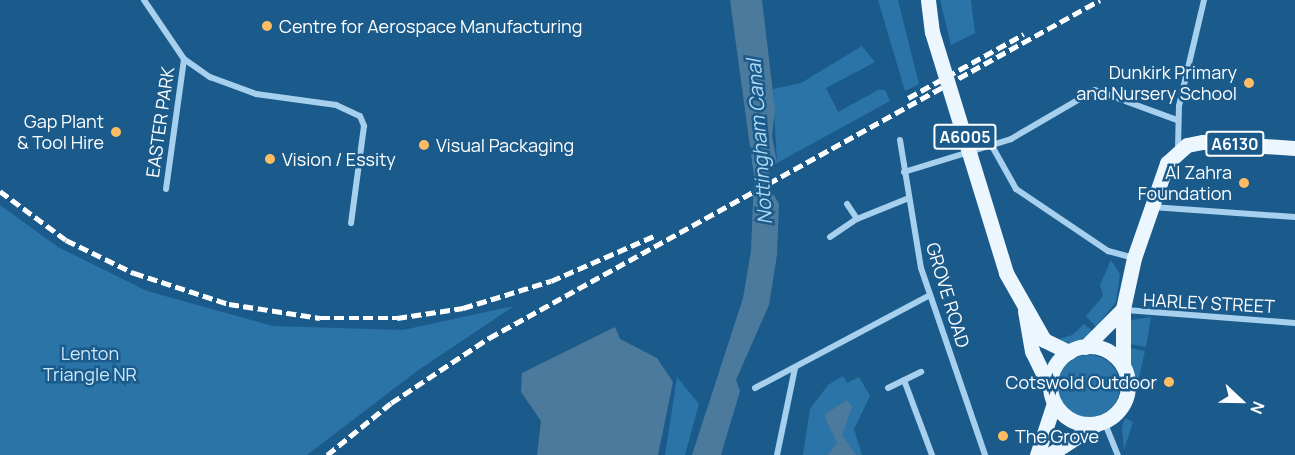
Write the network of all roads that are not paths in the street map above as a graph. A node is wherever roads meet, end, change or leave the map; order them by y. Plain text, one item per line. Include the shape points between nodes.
1 (144, 0) edge
2 (928, 0) edge
3 (1204, 0) edge
4 (184, 59) junction
5 (1177, 120) junction
6 (900, 140) dead end
7 (992, 146) junction
8 (1295, 148) edge
9 (1178, 151) junction
10 (904, 172) junction
11 (166, 189) dead end
12 (909, 198) junction
13 (848, 204) dead end
14 (1149, 206) junction
15 (1295, 217) edge
16 (857, 219) junction
17 (351, 223) dead end
18 (830, 237) dead end
19 (1134, 258) junction
20 (930, 295) junction
21 (1123, 309) junction
22 (1025, 310) junction
23 (1295, 323) edge
24 (1084, 347) junction
25 (1069, 352) junction
26 (1123, 366) junction
27 (796, 367) junction
28 (921, 372) dead end
29 (904, 380) junction
30 (755, 388) dead end
31 (888, 388) dead end
32 (1050, 388) junction
33 (1054, 403) junction
34 (1101, 422) junction
35 (777, 455) edge
36 (932, 455) edge
37 (986, 455) edge
38 (1037, 455) edge
39 (1049, 455) edge
40 (1118, 455) edge

1 - 4 street, EASTER PARK
2 - 22 main road, A6005, bridge via 932,32 1006,273
3 - 5 street
4 - 11 street, EASTER PARK
4 - 17 street, EASTER PARK via 239,90 336,105 360,116 364,126
5 - 7 street via 1095,90
5 - 9 street
6 - 10 street, GROVE ROAD
7 - 10 street
7 - 19 street via 1016,189 1108,251
8 - 9 main road, A6130 via 1203,142
9 - 14 main road
10 - 12 street, GROVE ROAD
12 - 16 street
12 - 20 street, GROVE ROAD
13 - 16 street
14 - 15 street
14 - 19 main road
16 - 18 street
19 - 21 main road
20 - 27 street
20 - 37 street, GROVE ROAD
21 - 23 street, HARLEY STREET via 1155,315
21 - 24 main road
21 - 26 main road
22 - 25 main road via 1044,340
22 - 32 main road via 1032,351
24 - 25 main road
24 - 26 main road via 1107,351
25 - 32 main road via 1055,367
26 - 34 main road via 1127,394
27 - 30 street
27 - 35 street
28 - 29 street
29 - 31 street
29 - 36 street
32 - 33 main road
33 - 34 main road via 1073,420
33 - 38 main road
34 - 39 main road
34 - 40 street

